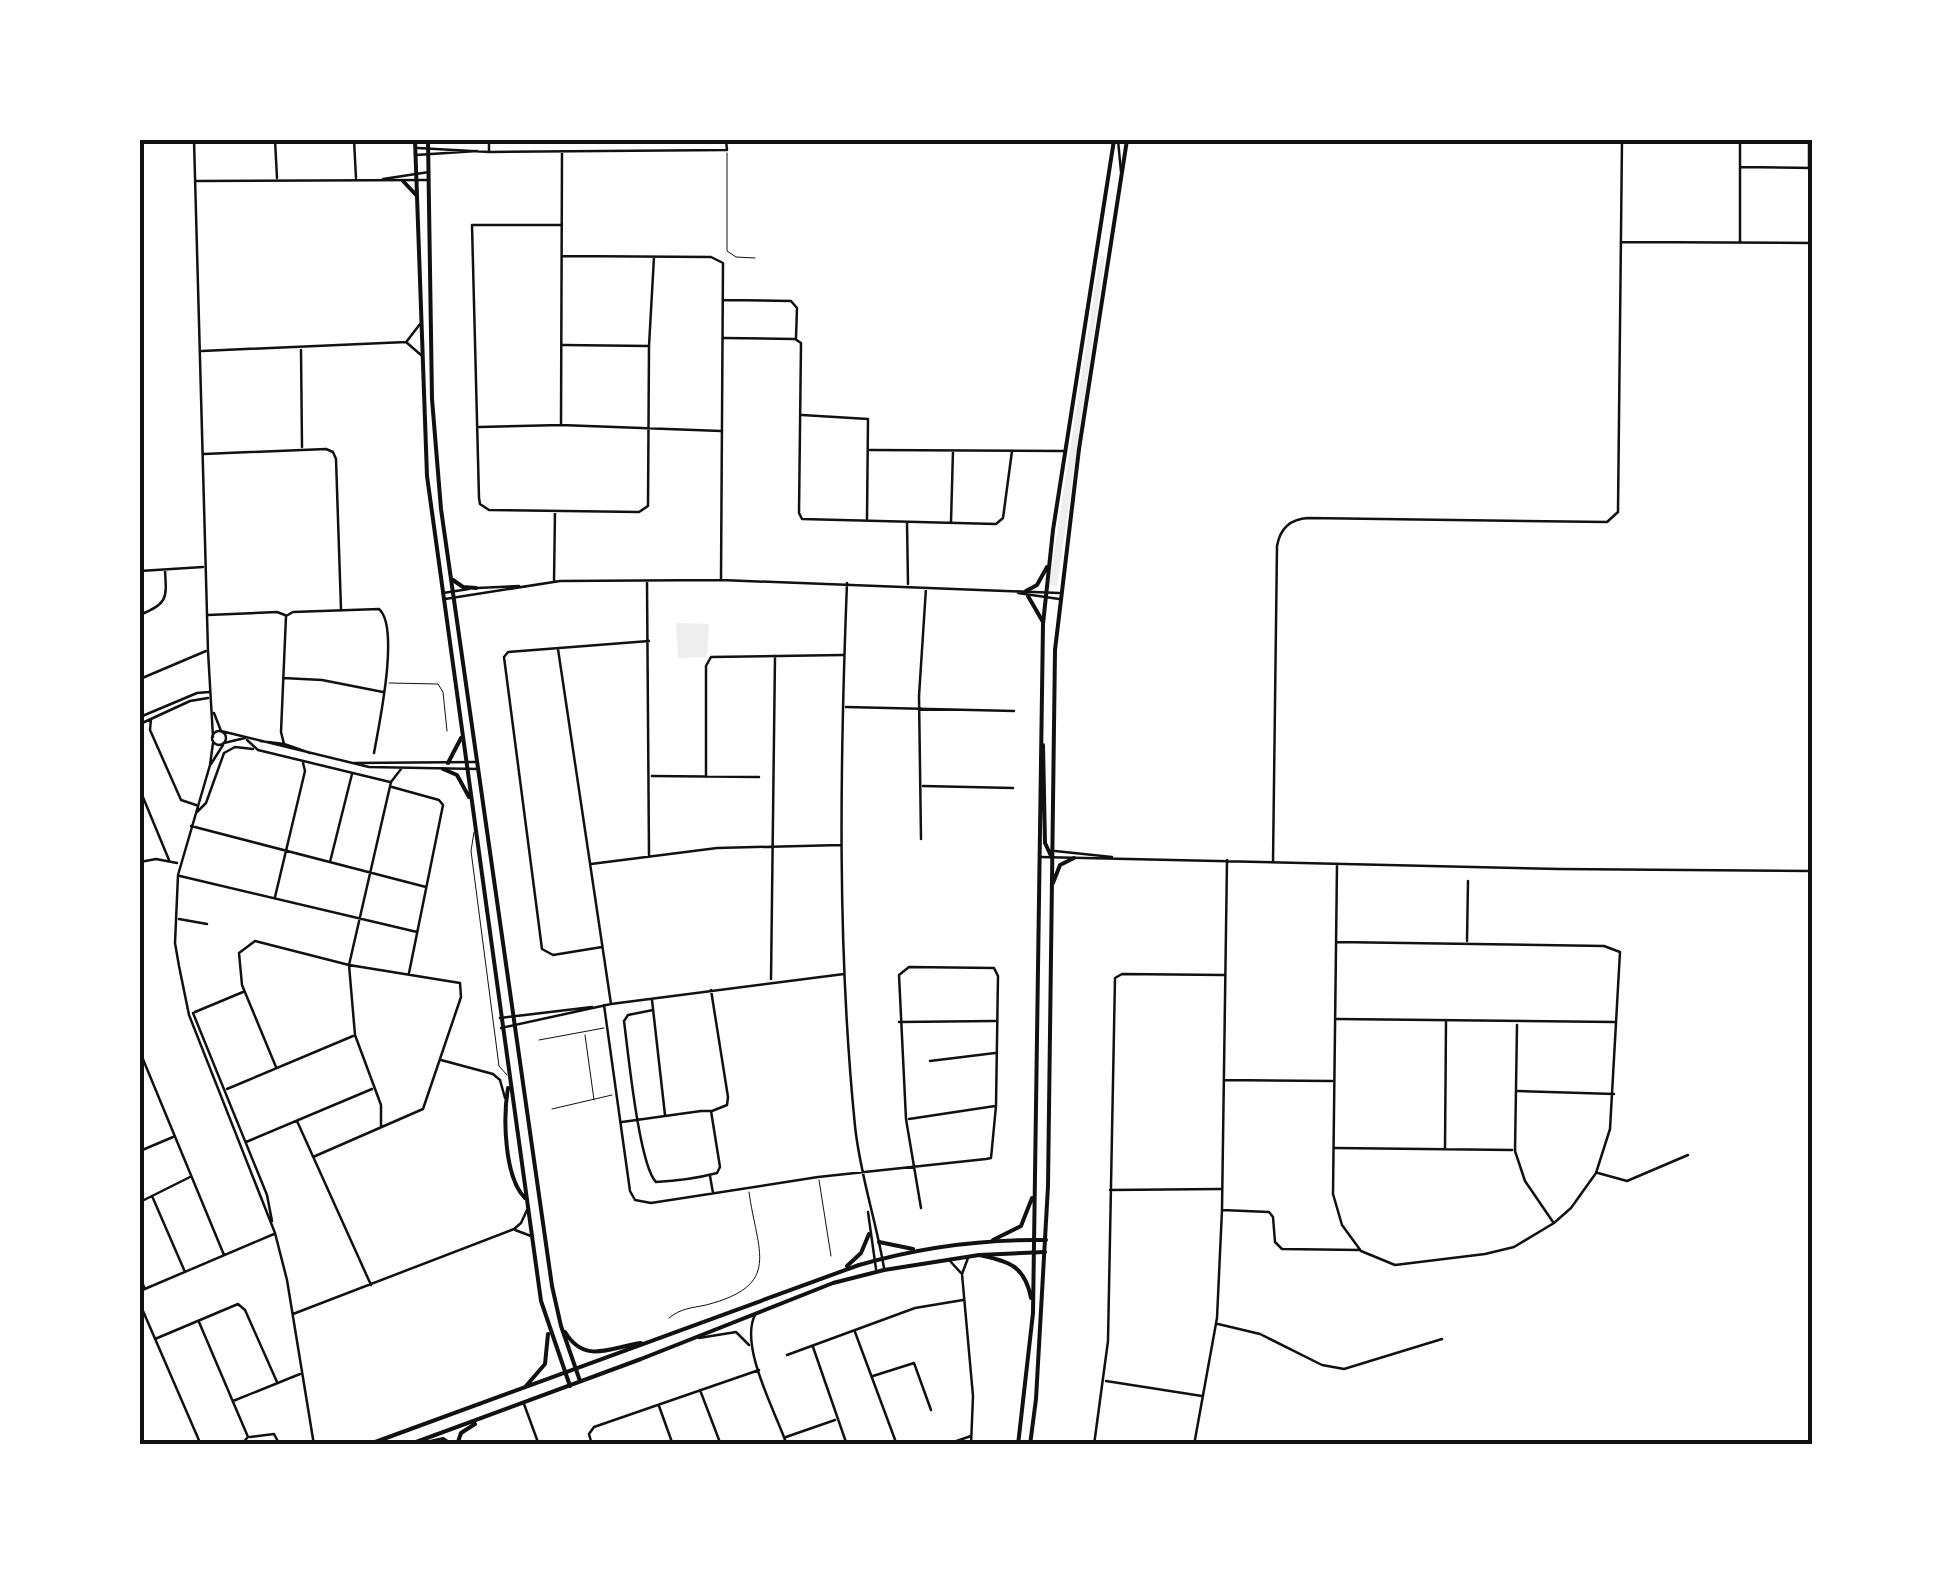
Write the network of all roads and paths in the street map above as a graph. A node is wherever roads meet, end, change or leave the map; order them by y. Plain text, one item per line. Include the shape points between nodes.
1 (194, 140) edge
2 (275, 140) edge
3 (354, 140) edge
4 (415, 140) edge
5 (428, 140) edge
6 (489, 140) edge
7 (638, 140) edge
8 (726, 140) edge
9 (1116, 140) edge
10 (1127, 140) edge
11 (1622, 140) edge
12 (1740, 140) edge
13 (1809, 140) edge
14 (638, 150) junction
15 (727, 150) junction
16 (416, 151) junction
17 (428, 151) junction
18 (562, 151) junction
19 (489, 152) junction
20 (1740, 168) junction
21 (1811, 168) edge
22 (429, 172) junction
23 (417, 173) junction
24 (1122, 174) junction
25 (277, 179) junction
26 (356, 179) junction
27 (381, 179) junction
28 (417, 180) junction
29 (429, 180) junction
30 (196, 181) junction
31 (403, 181) junction
32 (418, 198) junction
33 (562, 225) junction
34 (1621, 242) junction
35 (1740, 242) junction
36 (1813, 244) edge
37 (562, 256) junction
38 (654, 257) junction
39 (755, 258) dead end
40 (724, 300) junction
41 (420, 324) junction
42 (724, 338) junction
43 (796, 339) junction
44 (406, 342) junction
45 (562, 345) junction
46 (649, 346) junction
47 (300, 349) junction
48 (200, 351) junction
49 (421, 354) junction
50 (800, 415) junction
51 (561, 424) junction
52 (476, 427) junction
53 (650, 429) junction
54 (722, 431) junction
55 (302, 450) junction
56 (870, 450) junction
57 (953, 451) junction
58 (1012, 451) junction
59 (1065, 451) junction
60 (202, 454) junction
61 (554, 509) junction
62 (867, 519) junction
63 (907, 520) junction
64 (951, 523) junction
65 (1049, 563) junction
66 (205, 569) junction
67 (165, 571) junction
68 (140, 572) edge
69 (451, 576) junction
70 (721, 580) junction
71 (647, 581) junction
72 (554, 582) junction
73 (846, 584) junction
74 (520, 586) junction
75 (908, 586) junction
76 (926, 587) junction
77 (476, 588) junction
78 (1027, 593) junction
79 (1046, 594) junction
80 (453, 595) junction
81 (443, 596) junction
82 (1059, 596) junction
83 (341, 611) junction
84 (140, 615) edge
85 (207, 615) junction
86 (286, 616) junction
87 (1044, 624) junction
88 (648, 641) junction
89 (558, 647) junction
90 (208, 653) junction
91 (844, 655) junction
92 (775, 656) junction
93 (283, 678) junction
94 (140, 679) edge
95 (386, 683) junction
96 (385, 692) junction
97 (211, 695) junction
98 (212, 707) junction
99 (920, 707) junction
100 (844, 708) junction
101 (1014, 711) dead end
102 (140, 718) edge
103 (151, 719) junction
104 (140, 724) edge
105 (222, 731) junction
106 (447, 731) dead end
107 (281, 732) junction
108 (462, 734) junction
109 (213, 736) junction
110 (1041, 737) junction
111 (246, 738) junction
112 (259, 741) junction
113 (271, 741) junction
114 (214, 743) junction
115 (224, 744) junction
116 (284, 744) junction
117 (277, 745) junction
118 (258, 750) junction
119 (310, 753) junction
120 (374, 753) junction
121 (302, 760) junction
122 (362, 762) junction
123 (448, 762) junction
124 (313, 763) junction
125 (353, 763) junction
126 (380, 763) junction
127 (210, 765) junction
128 (467, 765) junction
129 (478, 765) junction
130 (372, 768) junction
131 (386, 769) junction
132 (401, 769) junction
133 (444, 769) junction
134 (304, 771) junction
135 (352, 772) junction
136 (361, 774) junction
137 (650, 776) junction
138 (706, 777) junction
139 (759, 777) dead end
140 (391, 784) junction
141 (921, 786) junction
142 (1014, 788) dead end
143 (140, 790) edge
144 (472, 800) junction
145 (198, 805) junction
146 (196, 812) junction
147 (192, 826) junction
148 (476, 830) junction
149 (921, 840) dead end
150 (843, 845) junction
151 (772, 846) junction
152 (285, 850) junction
153 (1039, 850) junction
154 (1049, 850) junction
155 (649, 855) junction
156 (1039, 858) junction
157 (1052, 858) junction
158 (1074, 858) junction
159 (1118, 858) junction
160 (169, 860) junction
161 (1227, 860) junction
162 (140, 862) edge
163 (330, 862) junction
164 (1272, 862) junction
165 (180, 864) junction
166 (590, 864) junction
167 (1336, 866) junction
168 (1812, 870) edge
169 (370, 872) junction
170 (178, 876) junction
171 (1468, 881) dead end
172 (426, 887) junction
173 (1052, 888) junction
174 (274, 898) junction
175 (176, 918) junction
176 (359, 919) junction
177 (207, 924) dead end
178 (417, 932) junction
179 (1336, 942) junction
180 (1467, 942) junction
181 (602, 948) junction
182 (348, 965) junction
183 (408, 974) junction
184 (846, 974) junction
185 (1225, 975) junction
186 (771, 982) junction
187 (710, 990) junction
188 (244, 992) junction
189 (652, 998) junction
190 (611, 1004) junction
191 (604, 1005) junction
192 (594, 1007) junction
193 (653, 1010) junction
194 (191, 1014) junction
195 (513, 1016) junction
196 (500, 1018) junction
197 (1335, 1019) junction
198 (997, 1021) junction
199 (1446, 1021) junction
200 (899, 1022) junction
201 (1516, 1022) junction
202 (1616, 1022) junction
203 (514, 1026) junction
204 (608, 1027) junction
205 (501, 1028) junction
206 (584, 1032) junction
207 (355, 1035) junction
208 (539, 1040) dead end
209 (140, 1052) edge
210 (996, 1052) junction
211 (440, 1060) junction
212 (930, 1061) dead end
213 (141, 1062) edge
214 (276, 1067) junction
215 (508, 1075) junction
216 (1224, 1080) junction
217 (1334, 1081) junction
218 (509, 1083) junction
219 (374, 1089) junction
220 (223, 1090) junction
221 (1516, 1091) junction
222 (616, 1094) junction
223 (1614, 1094) junction
224 (594, 1100) junction
225 (506, 1102) junction
226 (996, 1106) junction
227 (552, 1109) dead end
228 (711, 1111) junction
229 (665, 1115) junction
230 (639, 1118) junction
231 (906, 1119) junction
232 (297, 1121) junction
233 (621, 1122) junction
234 (381, 1128) junction
235 (174, 1136) junction
236 (246, 1142) junction
237 (1334, 1148) junction
238 (1445, 1149) junction
239 (140, 1150) edge
240 (1515, 1150) junction
241 (1688, 1155) dead end
242 (313, 1157) junction
243 (912, 1167) junction
244 (861, 1172) junction
245 (1596, 1172) junction
246 (710, 1175) junction
247 (191, 1177) junction
248 (818, 1177) junction
249 (748, 1188) junction
250 (1035, 1189) junction
251 (1222, 1189) junction
252 (1110, 1190) junction
253 (713, 1194) junction
254 (152, 1196) junction
255 (526, 1199) junction
256 (140, 1202) edge
257 (868, 1206) junction
258 (921, 1208) dead end
259 (527, 1210) junction
260 (1222, 1210) junction
261 (272, 1223) junction
262 (1554, 1223) junction
263 (514, 1229) junction
264 (276, 1233) junction
265 (869, 1234) junction
266 (531, 1236) junction
267 (993, 1240) junction
268 (1034, 1240) junction
269 (1046, 1240) junction
270 (878, 1242) junction
271 (917, 1250) junction
272 (1361, 1250) junction
273 (1034, 1252) junction
274 (1045, 1252) junction
275 (224, 1255) junction
276 (979, 1255) junction
277 (831, 1256) dead end
278 (969, 1257) junction
279 (882, 1258) junction
280 (874, 1260) junction
281 (948, 1260) junction
282 (843, 1269) junction
283 (884, 1270) junction
284 (185, 1272) junction
285 (876, 1272) junction
286 (962, 1274) junction
287 (140, 1278) edge
288 (372, 1286) junction
289 (142, 1290) edge
290 (965, 1300) junction
291 (140, 1304) edge
292 (1033, 1313) junction
293 (292, 1315) junction
294 (754, 1316) junction
295 (669, 1318) dead end
296 (198, 1321) junction
297 (1216, 1324) junction
298 (561, 1326) junction
299 (548, 1329) junction
300 (854, 1331) junction
301 (155, 1339) junction
302 (693, 1339) junction
303 (1442, 1340) dead end
304 (646, 1343) junction
305 (812, 1346) junction
306 (752, 1351) junction
307 (787, 1355) dead end
308 (576, 1369) junction
309 (759, 1370) junction
310 (566, 1373) junction
311 (302, 1374) junction
312 (872, 1376) junction
313 (1105, 1380) junction
314 (580, 1381) junction
315 (277, 1382) junction
316 (570, 1386) junction
317 (700, 1390) junction
318 (521, 1391) junction
319 (1205, 1396) junction
320 (233, 1402) junction
321 (524, 1402) junction
322 (658, 1405) junction
323 (931, 1410) dead end
324 (491, 1414) junction
325 (836, 1420) junction
326 (971, 1436) junction
327 (248, 1437) junction
328 (784, 1438) junction
329 (202, 1445) edge
330 (241, 1445) edge
331 (280, 1445) edge
332 (317, 1445) edge
333 (367, 1445) edge
334 (408, 1445) edge
335 (417, 1445) edge
336 (454, 1445) edge
337 (539, 1445) edge
338 (592, 1445) edge
339 (673, 1445) edge
340 (720, 1445) edge
341 (787, 1445) edge
342 (847, 1445) edge
343 (897, 1445) edge
344 (945, 1445) edge
345 (970, 1445) edge
346 (1018, 1445) edge
347 (1030, 1445) edge
348 (1094, 1445) edge
349 (1194, 1445) edge

1 - 30 street
2 - 25 street
3 - 26 street
4 - 16 street
5 - 17 street
6 - 19 street
7 - 14 street
8 - 15 street
9 - 24 street
9 - 59 street
10 - 24 street
11 - 34 street
12 - 20 street
13 - 21 street
14 - 15 street
14 - 18 street
15 - 39 lane via 726,251
16 - 17 street
16 - 23 street
17 - 19 street
17 - 22 street
18 - 19 street
18 - 33 street
20 - 21 street
20 - 35 street
22 - 23 street
22 - 29 street
23 - 27 street
23 - 28 street
24 - 82 street
25 - 26 street
25 - 30 street
26 - 27 street
27 - 31 street
28 - 29 street
28 - 31 street
28 - 32 street
29 - 69 street via 432,398
30 - 48 street
31 - 32 street
32 - 41 street
33 - 37 street
33 - 52 street via 472,226
34 - 35 street
34 - 164 street via 1620,501 1613,519 1308,518 1294,520 1280,534
35 - 36 street
37 - 38 street
37 - 45 street
38 - 40 street via 716,258 723,264
38 - 46 street
40 - 42 street
40 - 43 street via 792,301
41 - 44 street
41 - 49 street
42 - 43 street
42 - 54 street
43 - 50 street via 802,346
44 - 47 street
44 - 49 street
45 - 46 street
45 - 51 street
46 - 53 street
47 - 48 street
47 - 55 street
48 - 60 street
49 - 81 street via 427,476
50 - 56 street via 865,417
50 - 62 street via 800,516
51 - 52 street
51 - 53 street
52 - 61 street via 483,508
53 - 54 street
53 - 61 street via 648,506 639,512
54 - 70 street
55 - 60 street
55 - 83 street via 326,449 336,459
56 - 57 street
56 - 62 street
57 - 58 street
57 - 64 street
58 - 59 street
58 - 64 street via 1000,522
59 - 65 street
60 - 66 street
61 - 72 street
62 - 63 street
63 - 64 street
63 - 75 street
65 - 78 street
65 - 79 street
66 - 67 street
66 - 85 street
67 - 68 street
67 - 84 street via 164,602
69 - 77 street
69 - 80 street
70 - 71 street
70 - 73 street
71 - 72 street
71 - 88 street
72 - 74 street
73 - 75 street
73 - 91 street
74 - 77 street
74 - 80 street
75 - 76 street
76 - 78 street
76 - 99 street
77 - 80 street
78 - 79 street
78 - 87 street
79 - 82 street
79 - 87 street
80 - 81 street
80 - 129 street
81 - 108 street
82 - 154 street
83 - 86 street
83 - 95 street via 384,612
85 - 86 street
85 - 90 street
86 - 93 street
87 - 110 street
88 - 89 street
88 - 137 street
89 - 166 street
89 - 181 street via 508,652 503,664 542,949 553,955
90 - 94 street
90 - 97 street
91 - 92 street
91 - 100 street
92 - 138 street via 715,656 707,664
92 - 151 street
93 - 96 street
93 - 107 street
95 - 96 street
95 - 106 lane via 438,684
96 - 120 street
97 - 98 street
97 - 102 street via 197,693
97 - 103 street
98 - 105 street
98 - 109 street
99 - 100 street
99 - 101 street
99 - 141 street
100 - 150 street
103 - 104 street
103 - 145 street via 182,800
105 - 109 street
105 - 111 street
105 - 115 street
107 - 113 street
107 - 116 street
108 - 123 street
108 - 128 street
109 - 114 street
110 - 153 street
110 - 154 street
111 - 112 street
111 - 115 street
111 - 118 street
112 - 113 street
112 - 117 street
113 - 117 street
114 - 115 street
114 - 127 street
115 - 127 street
116 - 117 street
116 - 119 street
117 - 119 street
118 - 121 street
118 - 146 street via 227,750
119 - 125 street
120 - 122 street
120 - 126 street
121 - 124 street
121 - 134 street
122 - 125 street
122 - 126 street
123 - 126 street
123 - 128 street
124 - 134 street
124 - 135 street
125 - 130 street
127 - 145 street
128 - 129 street
128 - 133 street
128 - 144 street
129 - 195 street
130 - 131 street
130 - 136 street
131 - 132 street
131 - 140 street
132 - 133 street
132 - 140 street
133 - 144 street via 457,775
134 - 152 street
135 - 136 street
135 - 163 street
136 - 140 street
137 - 138 street
137 - 155 street
138 - 139 street
140 - 169 street
140 - 172 street via 443,805
141 - 142 street
141 - 149 street
143 - 160 street
144 - 148 street
145 - 146 street
146 - 147 street
147 - 152 street
147 - 165 street
148 - 196 street
148 - 215 lane via 471,851 499,1066
150 - 151 street
150 - 184 street
151 - 155 street
151 - 186 street
152 - 163 street
152 - 174 street
153 - 154 street
153 - 156 street
154 - 157 street
154 - 159 street
155 - 166 street
156 - 157 street
156 - 250 street
157 - 158 street
157 - 173 street
158 - 159 street
158 - 173 street via 1060,865
159 - 161 street
160 - 162 street
160 - 165 street
161 - 164 street
161 - 185 street
163 - 169 street
164 - 167 street
165 - 170 street
166 - 181 street
167 - 168 street
167 - 179 street
169 - 172 street
169 - 176 street
170 - 174 street
170 - 175 street
171 - 180 street
172 - 178 street
173 - 269 street
174 - 176 street
175 - 177 street
175 - 194 street
176 - 178 street
176 - 182 street
178 - 183 street
179 - 180 street
179 - 197 street
180 - 202 street via 1610,946 1620,952
181 - 190 street
182 - 183 street
182 - 188 street via 255,941 239,953
182 - 207 street
183 - 211 street via 460,983
184 - 186 street
184 - 244 street
185 - 216 street
185 - 252 street via 1114,978
186 - 187 street
187 - 189 street
187 - 228 street via 728,1098
188 - 194 street
188 - 214 street
189 - 190 street
189 - 193 street
190 - 191 street
191 - 192 street
191 - 204 street
192 - 195 street
192 - 203 street
193 - 229 street
193 - 230 street via 624,1021
194 - 220 street
195 - 196 street
195 - 203 street
196 - 205 street
197 - 199 street
197 - 217 street
198 - 200 street
198 - 200 street via 994,968 909,967 897,983
198 - 210 street
199 - 201 street
199 - 238 street
200 - 231 street
201 - 202 street
201 - 221 street
202 - 223 street
203 - 205 street
203 - 298 street
204 - 206 lane
204 - 222 street
205 - 215 street
206 - 208 lane
206 - 224 lane
207 - 214 street
207 - 219 street
209 - 213 street
210 - 212 street
210 - 226 street
211 - 225 street via 497,1076
211 - 234 street via 422,1109
213 - 235 street
214 - 220 street
215 - 218 street
216 - 217 street
216 - 251 street
217 - 237 street
218 - 225 street
218 - 255 street
219 - 232 street
219 - 234 street
220 - 236 street
220 - 261 street
221 - 223 street
221 - 240 street
222 - 224 lane
222 - 233 street
223 - 245 street
224 - 227 lane
225 - 255 street via 512,1180
226 - 231 street
226 - 243 street via 991,1158
228 - 229 street
228 - 246 street via 720,1161
229 - 230 street
230 - 233 street
230 - 246 street via 653,1180
231 - 243 street
232 - 236 street
232 - 242 street
233 - 253 street via 634,1200
234 - 242 street
235 - 239 street
235 - 247 street
236 - 261 street
237 - 238 street
237 - 272 street via 1337,1211
238 - 240 street
240 - 262 street via 1525,1181
241 - 245 street via 1627,1181
242 - 288 street
243 - 244 street
243 - 258 street
244 - 248 street
244 - 257 street
245 - 262 street
246 - 253 street
247 - 254 street
247 - 275 street
248 - 249 street
248 - 277 lane
249 - 253 street
249 - 295 lane via 758,1276 742,1292
250 - 267 street via 1025,1221
250 - 268 street
251 - 252 street
251 - 260 street
252 - 313 street
254 - 256 street
254 - 284 street
255 - 259 street
257 - 265 street
257 - 270 street
259 - 263 street
259 - 266 street
260 - 272 street via 1270,1212 1282,1249
260 - 297 street
261 - 264 street
262 - 272 street via 1514,1246 1471,1256 1395,1265
263 - 266 street
263 - 288 street
264 - 275 street
264 - 293 street
265 - 280 street
265 - 282 street via 862,1252
266 - 299 street
267 - 268 street
267 - 271 street
268 - 269 street
268 - 273 street
269 - 274 street
270 - 271 street
270 - 279 street
271 - 279 street
273 - 274 street
273 - 276 street
273 - 292 street
274 - 347 street
275 - 284 street
276 - 278 street
276 - 292 street via 1005,1260 1023,1273
278 - 281 street
278 - 286 street
279 - 280 street
279 - 283 street
280 - 282 street
280 - 285 street
281 - 283 street
281 - 286 street
282 - 304 street
283 - 285 street
284 - 289 street
285 - 294 street
286 - 290 street
287 - 289 street
288 - 293 street
290 - 300 street via 915,1308
290 - 326 street
291 - 301 street
292 - 346 street
293 - 311 street
294 - 302 street
294 - 306 street
296 - 301 street
296 - 315 street via 238,1304
296 - 320 street
297 - 303 street via 1344,1368
297 - 319 street
298 - 304 street via 591,1353
298 - 308 street
299 - 310 street
299 - 318 street via 545,1364
300 - 305 street
300 - 312 street
301 - 329 street
302 - 306 street via 736,1332
302 - 314 street
304 - 308 street
305 - 307 street
305 - 325 street
306 - 309 street
308 - 310 street
308 - 314 street
309 - 317 street
309 - 328 street
310 - 316 street
310 - 318 street
311 - 315 street
311 - 332 street
312 - 323 street via 914,1363
312 - 343 street
313 - 319 street
313 - 348 street
314 - 316 street
315 - 320 street
316 - 321 street
317 - 322 street
317 - 340 street
318 - 333 street
319 - 349 street
320 - 327 street
321 - 324 street
321 - 337 street
322 - 338 street via 592,1429
322 - 339 street
324 - 334 street
324 - 336 street via 461,1432
325 - 328 street
325 - 342 street
326 - 344 street
326 - 345 street
327 - 330 street
327 - 331 street via 274,1434
328 - 341 street
335 - 336 street via 442,1439

